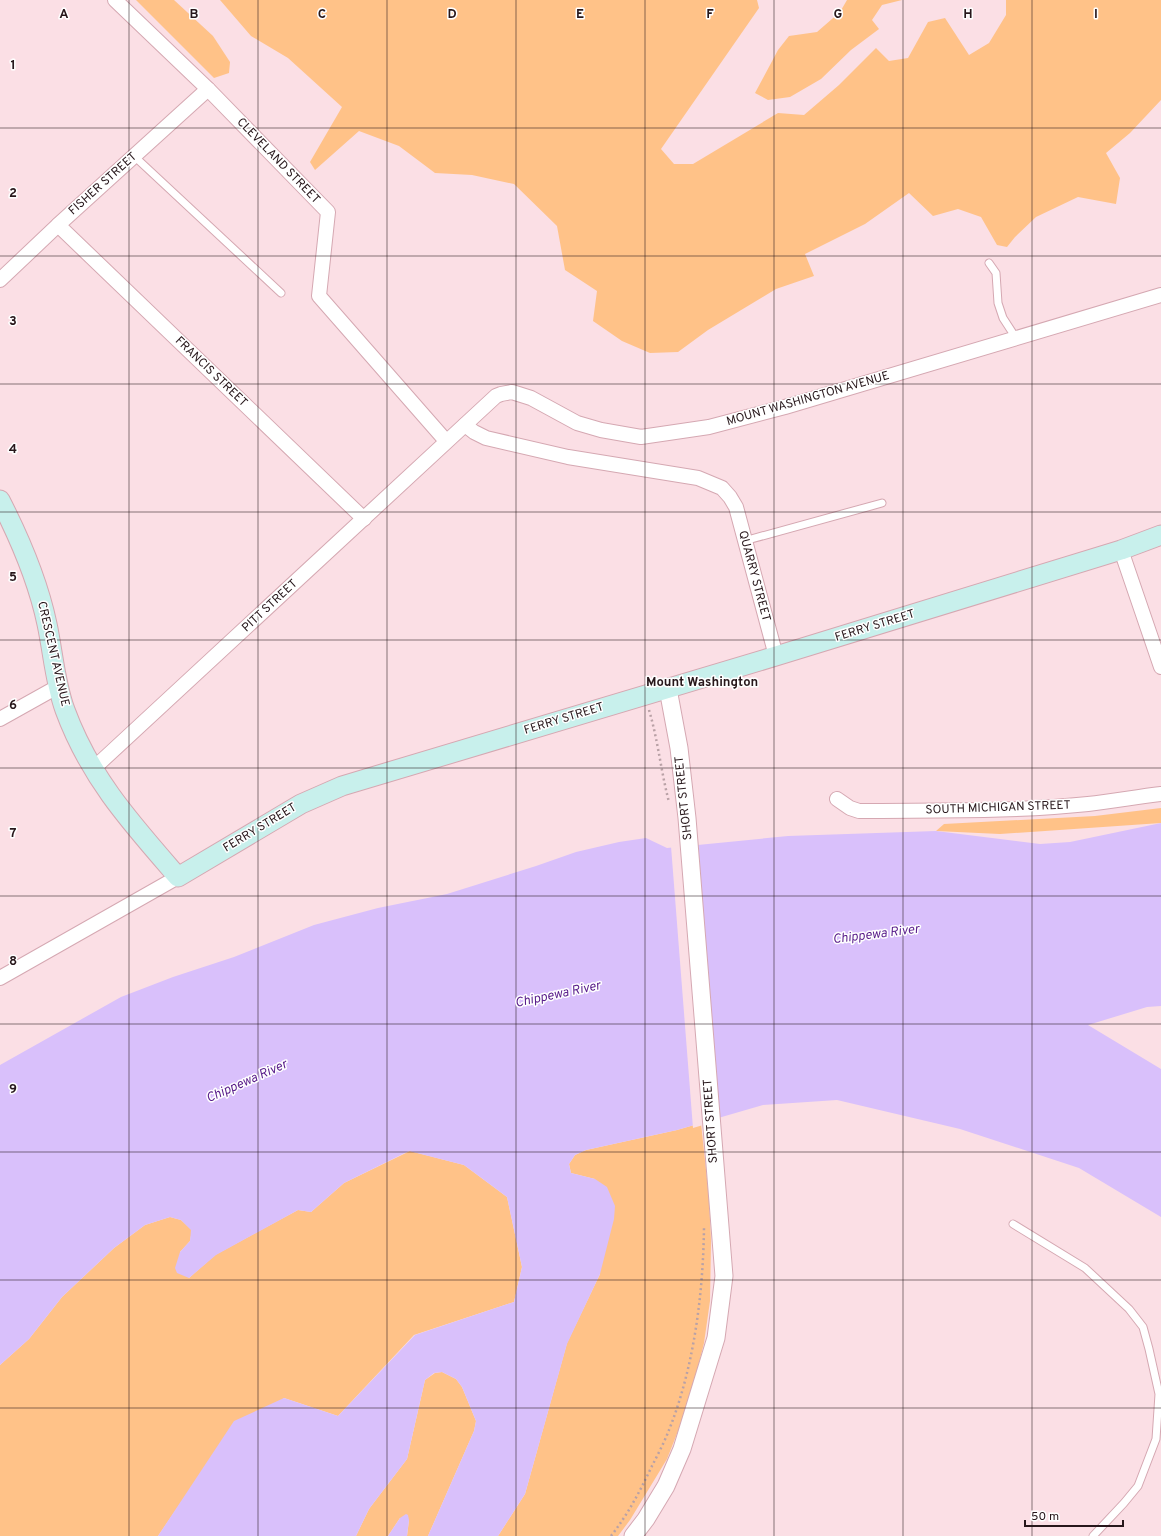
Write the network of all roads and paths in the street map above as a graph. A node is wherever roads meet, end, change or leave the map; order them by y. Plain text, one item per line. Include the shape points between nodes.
1 (115, 0) edge
2 (208, 89) junction
3 (134, 156) junction
4 (58, 225) junction
5 (990, 263) dead end
6 (0, 280) edge
7 (281, 292) dead end
8 (1161, 295) edge
9 (1016, 338) junction
10 (465, 424) junction
11 (446, 441) junction
12 (0, 500) edge
13 (882, 503) dead end
14 (364, 519) junction
15 (1161, 535) edge
16 (744, 540) junction
17 (1121, 550) junction
18 (776, 656) junction
19 (1161, 667) edge
20 (59, 686) junction
21 (668, 689) junction
22 (645, 696) junction
23 (0, 719) edge
24 (93, 769) junction
25 (1161, 794) edge
26 (837, 799) dead end
27 (670, 805) dead end
28 (178, 877) junction
29 (0, 978) edge
30 (704, 1222) dead end
31 (1013, 1224) dead end
32 (1159, 1409) edge
33 (611, 1536) edge
34 (633, 1536) edge
35 (1092, 1536) edge

1 - 2 street, CLEVELAND STREET
2 - 3 street, FISHER STREET
2 - 11 street, CLEVELAND STREET via 328,212 319,296
3 - 4 street, FISHER STREET
3 - 7 lane
4 - 6 street, FISHER STREET
4 - 14 street, FRANCIS STREET
5 - 9 lane via 996,273 998,303 1003,318
8 - 9 street, MOUNT WASHINGTON AVENUE
9 - 10 street, MOUNT WASHINGTON AVENUE via 750,417 666,434 641,437 601,430 577,423 531,398 512,392 496,396
10 - 11 street, MOUNT WASHINGTON AVENUE
10 - 16 street, QUARRY STREET via 486,438 568,456 698,478 722,488 730,497 736,508
11 - 14 street, PITT STREET
12 - 20 main road, CRESCENT AVENUE via 35,580 47,623
13 - 16 lane
14 - 24 street, PITT STREET
15 - 17 main road, FERRY STREET
16 - 18 street, QUARRY STREET
17 - 18 main road, FERRY STREET
17 - 19 street
18 - 21 main road, FERRY STREET
20 - 23 street
20 - 24 main road, CRESCENT AVENUE via 64,708
21 - 22 main road, FERRY STREET
21 - 34 street, SHORT STREET via 688,818 724,1276 716,1338 682,1449 666,1486
22 - 27 path via 656,734
22 - 28 main road, FERRY STREET via 342,786 300,804
24 - 28 main road, CRESCENT AVENUE via 114,802
25 - 26 street, SOUTH MICHIGAN STREET via 1088,804 924,810 859,811
28 - 29 street, FERRY STREET
30 - 33 path via 704,1260 698,1314 689,1364 678,1404 669,1431 644,1482 626,1516
31 - 32 lane via 1085,1268 1129,1309 1143,1327 1159,1394
32 - 35 lane via 1156,1439 1138,1486

